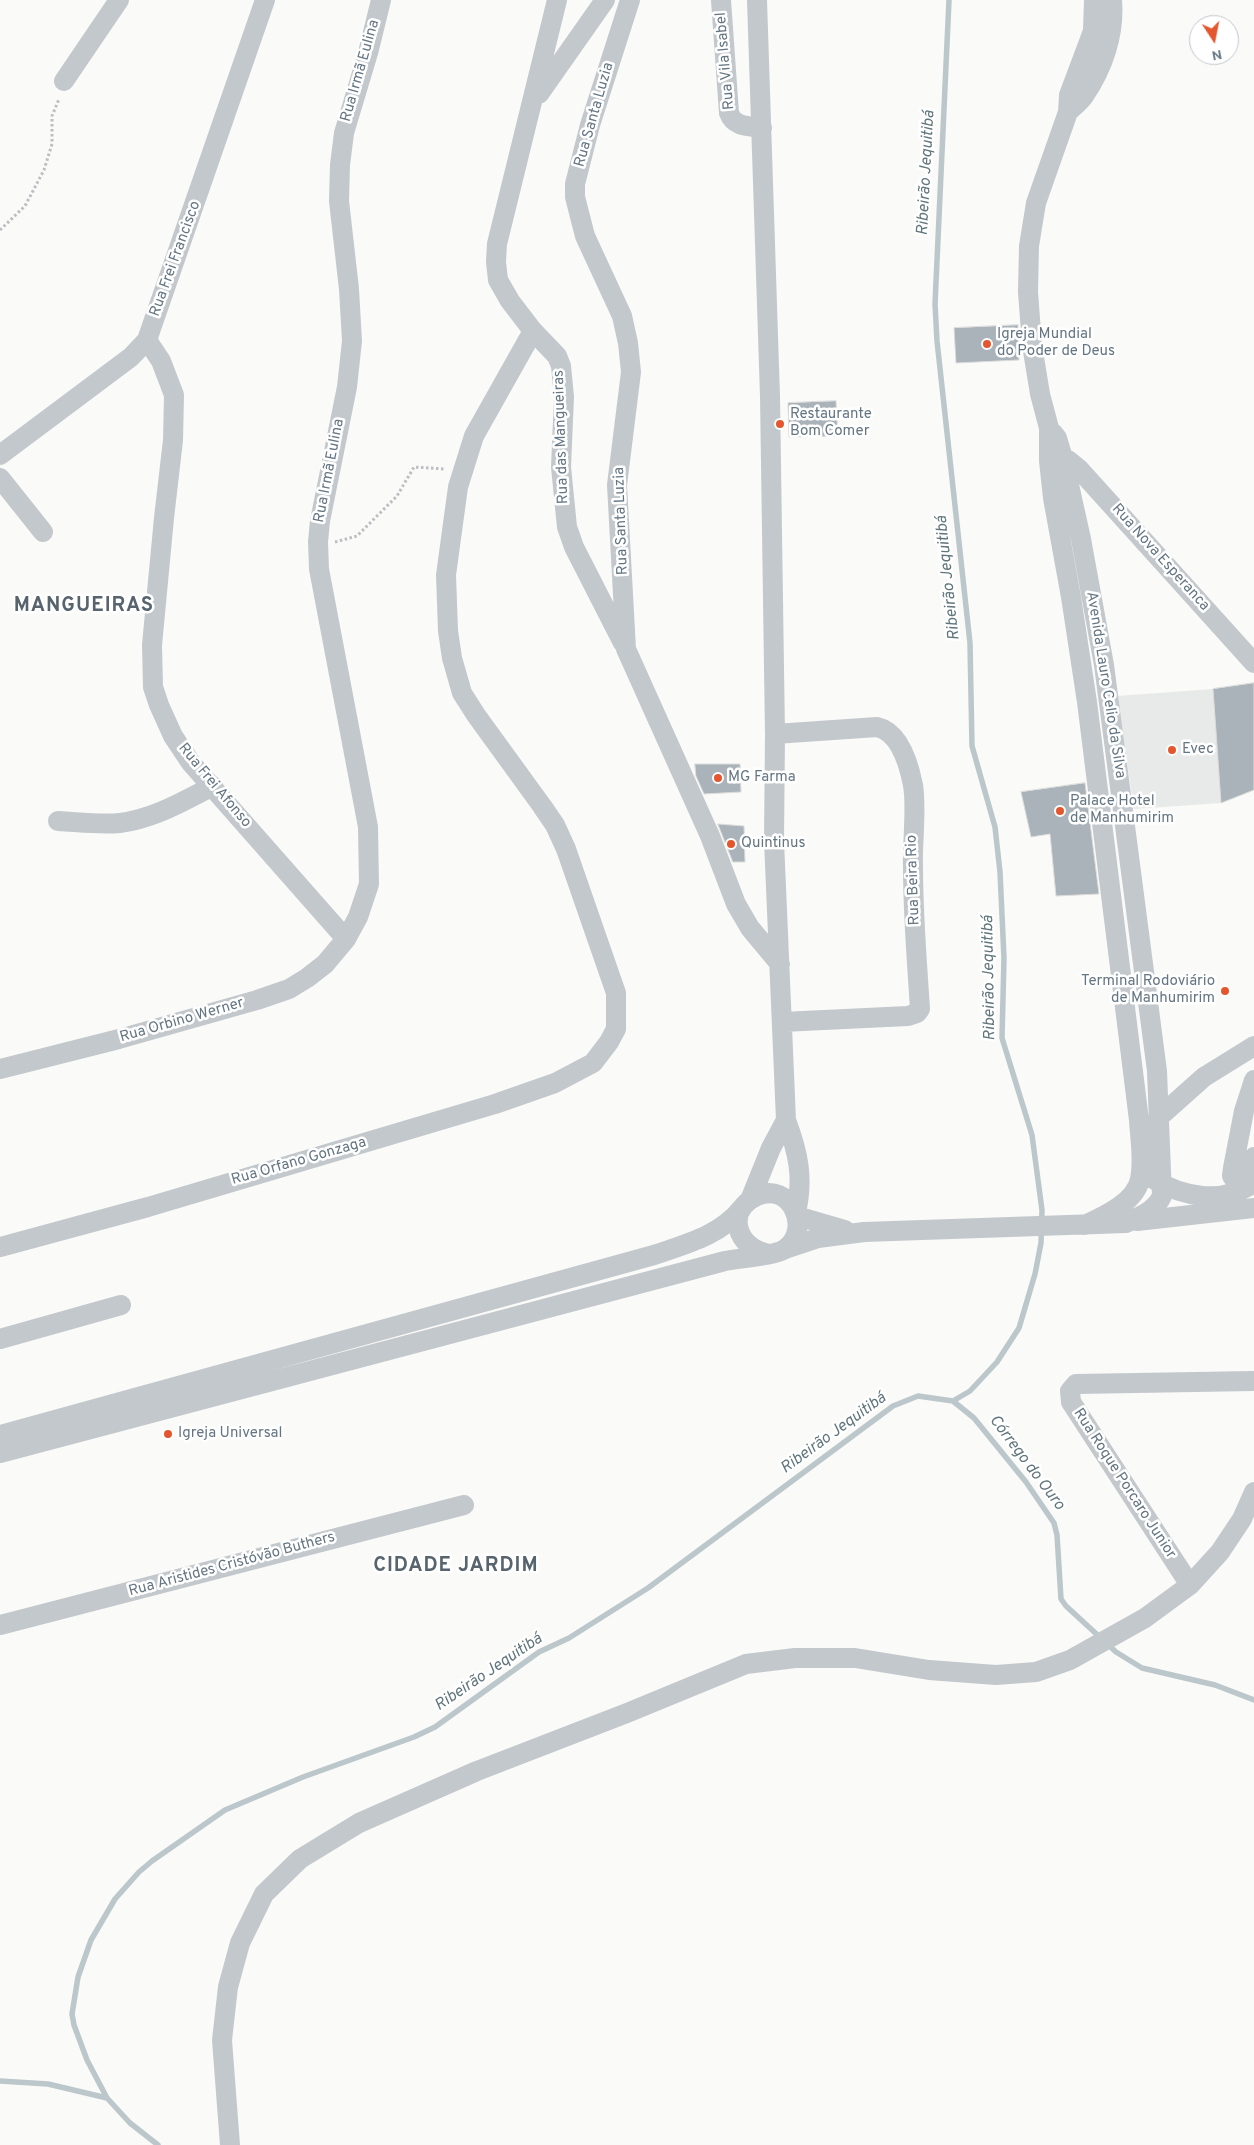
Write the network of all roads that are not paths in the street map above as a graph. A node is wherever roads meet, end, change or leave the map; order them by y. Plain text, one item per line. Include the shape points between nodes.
1 (119, 0) edge
2 (265, 0) edge
3 (380, 0) edge
4 (557, 0) edge
5 (605, 0) edge
6 (630, 0) edge
7 (721, 0) edge
8 (757, 0) edge
9 (1094, 0) edge
10 (1112, 0) edge
11 (64, 81) road end
12 (532, 104) junction
13 (1068, 112) junction
14 (762, 128) junction
15 (532, 331) junction
16 (147, 340) junction
17 (0, 455) edge
18 (1056, 458) junction
19 (0, 478) edge
20 (43, 532) dead end
21 (1081, 539) junction
22 (1061, 544) junction
23 (626, 649) junction
24 (1254, 663) edge
25 (1104, 665) junction
26 (1082, 668) junction
27 (775, 734) junction
28 (213, 786) junction
29 (58, 821) dead end
30 (1127, 845) junction
31 (1105, 848) junction
32 (1140, 936) junction
33 (346, 939) junction
34 (1115, 940) junction
35 (780, 964) junction
36 (782, 1022) junction
37 (1154, 1035) junction
38 (1128, 1039) junction
39 (1254, 1046) edge
40 (0, 1069) edge
41 (1254, 1080) edge
42 (1158, 1118) junction
43 (786, 1120) junction
44 (1254, 1157) edge
45 (1141, 1172) junction
46 (1162, 1185) junction
47 (1239, 1193) edge
48 (746, 1204) junction
49 (1254, 1208) edge
50 (797, 1214) junction
51 (1126, 1223) junction
52 (1077, 1225) junction
53 (864, 1232) junction
54 (0, 1247) edge
55 (777, 1252) junction
56 (121, 1305) dead end
57 (0, 1339) edge
58 (1254, 1381) edge
59 (0, 1435) edge
60 (0, 1453) edge
61 (1254, 1492) edge
62 (464, 1505) dead end
63 (1190, 1585) junction
64 (0, 1625) edge
65 (230, 2145) edge

1 - 11 street
2 - 16 street, Rua Frei Francisco
3 - 33 street, Rua Irmã Eulina via 344,133 340,166 339,201 352,341 347,387 320,521 318,547 368,827 369,884 358,917
4 - 12 street, Rua das Mangueiras
5 - 12 street
6 - 23 street, Rua Santa Luzia via 590,124 575,190 585,236 622,316 628,343 631,372 617,485
7 - 14 street, Rua Vila Isabel via 729,113 737,124
8 - 14 street
9 - 13 street via 1093,31 1068,96
10 - 13 street via 1111,31 1104,57 1084,96
12 - 15 street, Rua das Mangueiras via 497,244 496,262 498,280
13 - 18 street, Avenida Lauro Celio da Silva via 1036,203 1028,265 1032,345
14 - 27 street
15 - 23 street, Rua das Mangueiras via 556,356 561,366 564,396 561,467 567,527
15 - 54 street, Rua Orfano Gonzaga via 474,436 458,487 446,575 448,631 462,693 555,825 566,849 616,993 616,1029 603,1053 593,1064 555,1083 494,1104
16 - 17 street, Rua Frei Francisco via 131,357
16 - 28 street, Rua Frei Afonso via 161,361 174,395 173,440 152,645 154,687 173,736 191,763
18 - 21 street, Avenida Lauro Celio da Silva
18 - 22 street, Avenida Lauro Celio da Silva
18 - 24 street, Rua Nova Esperanca via 1079,469
19 - 20 street
21 - 22 street
21 - 25 street, Avenida Lauro Celio da Silva
22 - 26 street, Avenida Lauro Celio da Silva
23 - 35 street, Rua Santa Luzia via 707,827 736,904 750,928
25 - 26 street
25 - 30 street, Avenida Lauro Celio da Silva
26 - 31 street, Avenida Lauro Celio da Silva
27 - 35 street via 774,841
27 - 36 street, Rua Beira Rio via 884,728 903,753 913,787 913,869 920,1009 908,1016
28 - 29 street via 138,820 119,823
28 - 33 street, Rua Frei Afonso
30 - 31 street
30 - 32 street, Avenida Lauro Celio da Silva
31 - 34 street, Avenida Lauro Celio da Silva
32 - 34 street
32 - 37 street, Avenida Lauro Celio da Silva
33 - 40 street, Rua Orbino Werner via 325,964 289,988 128,1037
34 - 38 street, Avenida Lauro Celio da Silva
35 - 36 street
36 - 43 street
37 - 38 street
37 - 42 street, Avenida Lauro Celio da Silva
38 - 45 street, Avenida Lauro Celio da Silva via 1139,1120
39 - 42 street via 1204,1077
41 - 47 street via 1244,1111 1233,1168 1232,1176
42 - 46 street, Avenida Lauro Celio da Silva
43 - 48 street
43 - 50 street via 799,1158
44 - 47 street
45 - 46 street
45 - 52 street, Avenida Lauro Celio da Silva via 1137,1188 1126,1200 1107,1214
46 - 47 street via 1191,1195 1217,1197
46 - 51 street, Avenida Lauro Celio da Silva via 1162,1196 1154,1207
47 - 49 street
47 - 51 street
48 - 50 street via 770,1193 790,1202
48 - 55 street via 738,1218 742,1239 759,1252
48 - 59 street via 735,1217 709,1235 654,1254
50 - 53 street via 836,1229
50 - 55 street via 797,1232 792,1242
51 - 52 street, Avenida Lauro Celio da Silva
52 - 53 street
53 - 55 street via 818,1238
55 - 60 street via 725,1261
56 - 57 street
58 - 63 street, Rua Roque Porcaro Junior via 1076,1384 1070,1392 1071,1402
61 - 63 street via 1242,1519 1220,1552
62 - 64 street, Rua Aristides Cristóvão Buthers
63 - 65 street via 1146,1618 1070,1660 1036,1672 996,1675 929,1670 855,1658 795,1658 746,1664 477,1771 359,1823 294,1863 267,1889 240,1943 228,1988 222,2030

